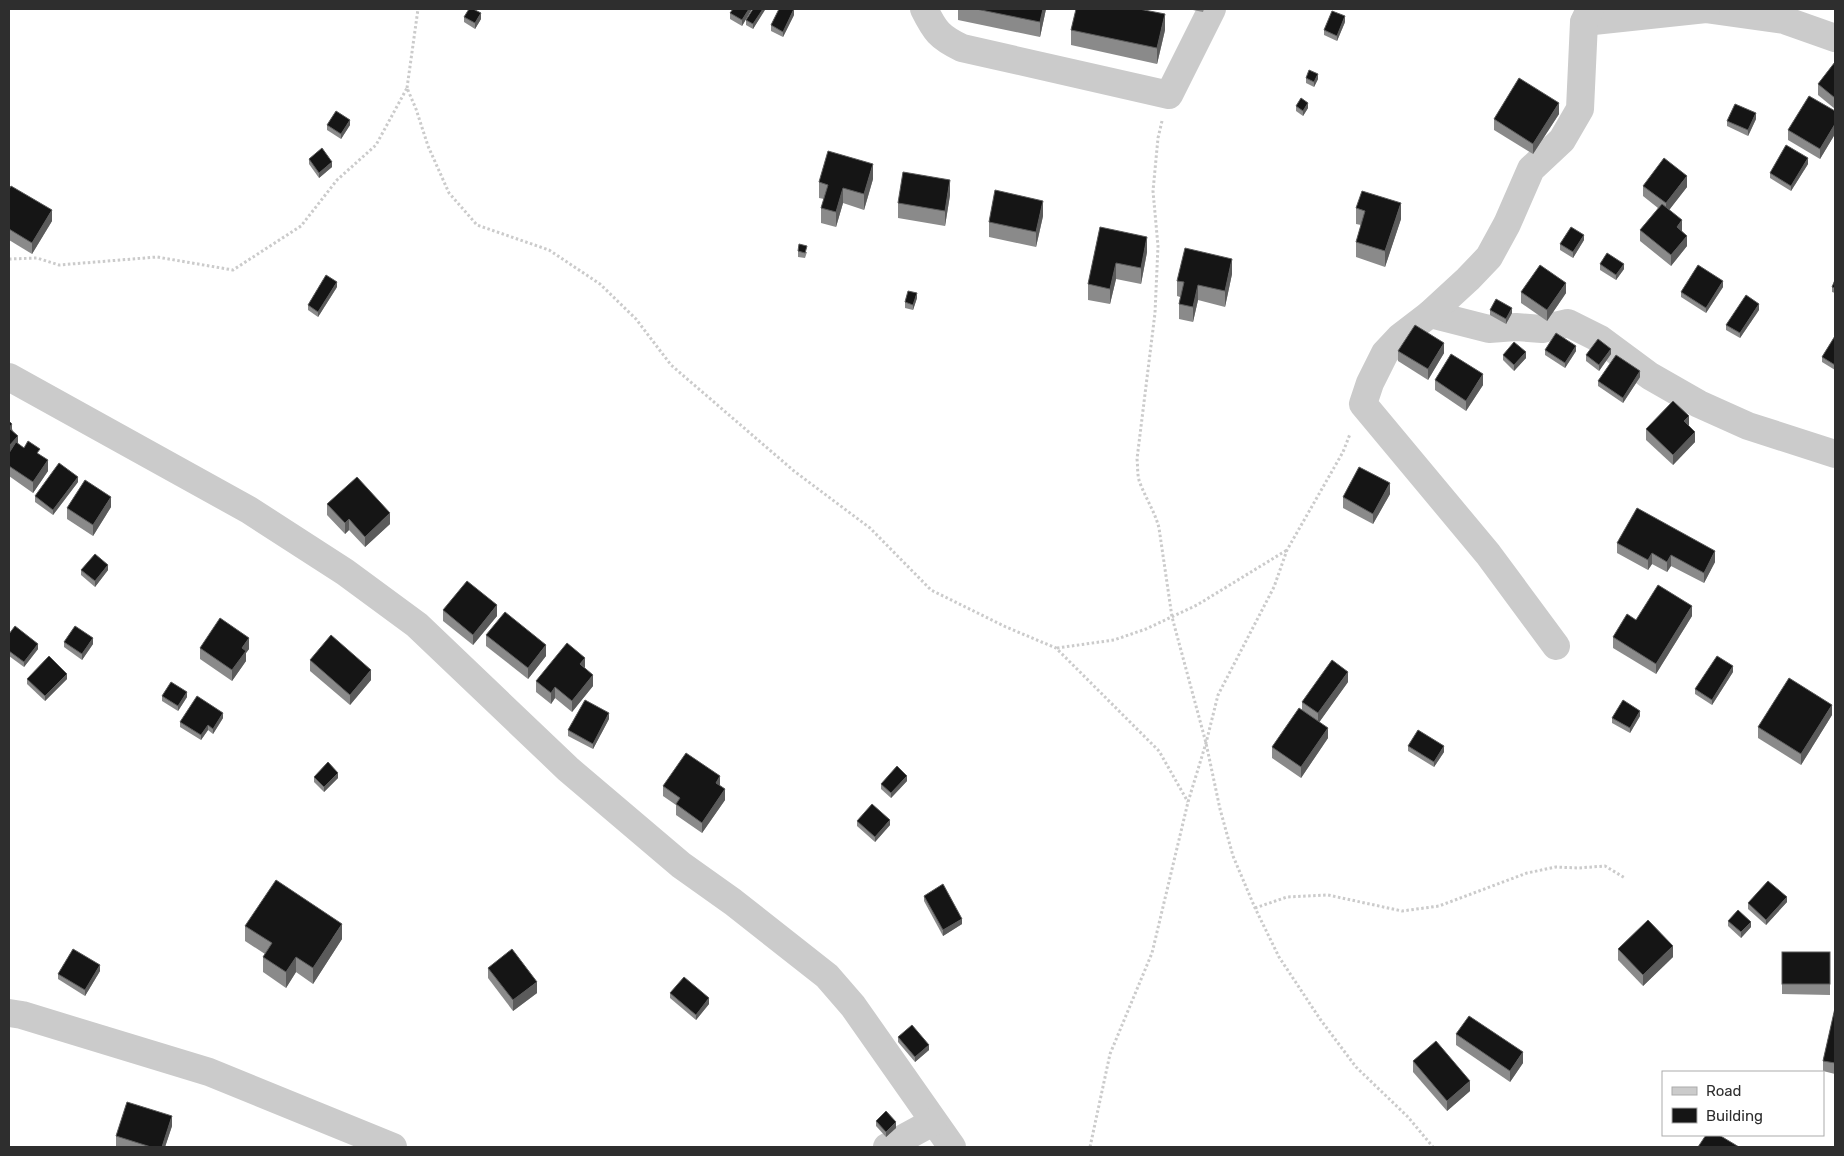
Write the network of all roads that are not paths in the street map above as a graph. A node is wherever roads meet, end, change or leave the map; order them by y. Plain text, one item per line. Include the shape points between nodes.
1 (924, 9) edge
2 (1212, 9) edge
3 (1705, 9) edge
4 (1587, 15) edge
5 (1835, 38) edge
6 (1430, 314) junction
7 (9, 377) edge
8 (1835, 454) edge
9 (1556, 646) dead end
10 (9, 1013) edge
11 (933, 1122) junction
12 (393, 1147) edge
13 (887, 1147) edge
14 (952, 1147) edge

1 - 2 street via 945,40 962,48 1169,95
3 - 4 street
3 - 5 street via 1784,20
4 - 6 street via 1580,109 1562,140 1531,169 1489,257
6 - 8 street via 1489,328 1542,329 1568,323 1600,339 1650,376 1699,404 1748,426
6 - 9 street via 1385,353 1363,404 1488,554
7 - 11 street via 249,510 345,572 417,625 575,775 681,865 826,976 853,1006
10 - 12 street via 209,1072
11 - 13 street
11 - 14 street

